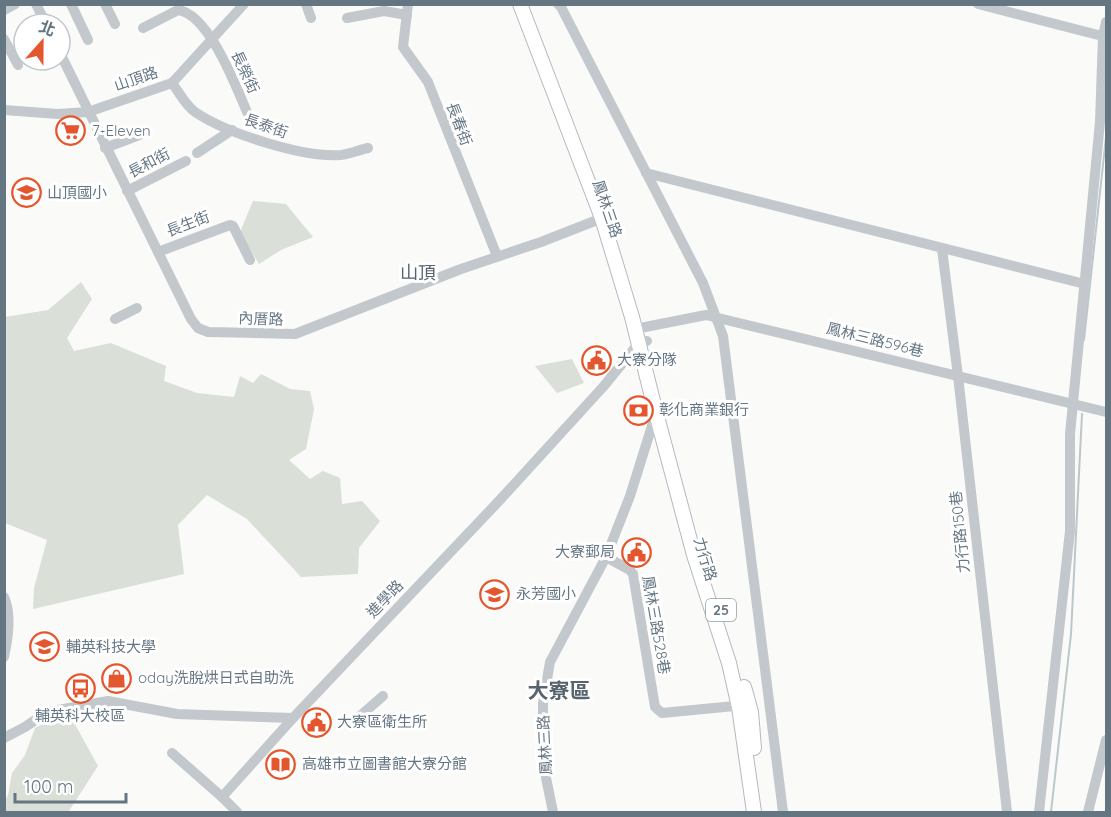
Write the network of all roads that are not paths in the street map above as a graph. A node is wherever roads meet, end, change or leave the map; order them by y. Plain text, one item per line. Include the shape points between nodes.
1 (15, 4) edge
2 (71, 4) edge
3 (105, 4) edge
4 (244, 4) edge
5 (306, 4) edge
6 (520, 4) edge
7 (530, 4) edge
8 (558, 4) edge
9 (978, 4) edge
10 (4, 10) edge
11 (407, 10) edge
12 (311, 18) dead end
13 (347, 18) dead end
14 (1107, 22) edge
15 (115, 24) dead end
16 (143, 28) dead end
17 (1105, 36) edge
18 (4, 39) edge
19 (212, 39) junction
20 (88, 40) dead end
21 (12, 54) edge
22 (69, 72) edge
23 (172, 82) junction
24 (4, 110) edge
25 (88, 112) junction
26 (250, 119) dead end
27 (232, 130) junction
28 (141, 134) dead end
29 (105, 148) junction
30 (368, 148) dead end
31 (197, 153) dead end
32 (186, 161) dead end
33 (646, 173) junction
34 (127, 191) junction
35 (606, 217) junction
36 (942, 249) junction
37 (158, 252) junction
38 (497, 256) junction
39 (250, 260) dead end
40 (1085, 284) junction
41 (137, 308) dead end
42 (716, 318) junction
43 (115, 320) dead end
44 (641, 335) junction
45 (958, 376) junction
46 (1072, 403) junction
47 (660, 412) junction
48 (1107, 412) edge
49 (606, 557) junction
50 (4, 597) edge
51 (4, 657) edge
52 (383, 696) dead end
53 (744, 706) junction
54 (293, 718) junction
55 (352, 723) dead end
56 (4, 738) edge
57 (1107, 740) edge
58 (172, 753) dead end
59 (222, 797) junction
60 (237, 813) edge
61 (553, 813) edge
62 (754, 813) edge
63 (762, 813) edge
64 (783, 813) edge
65 (1007, 813) edge
66 (1039, 813) edge
67 (1088, 813) edge

1 - 10 street
2 - 20 street
3 - 15 street
4 - 19 street, 山頂路
5 - 12 street
6 - 35 main road, 鳳林三路 / 25
7 - 35 main road, 鳳林三路 / 25
8 - 33 street
9 - 17 street
11 - 13 street
11 - 38 street, 長春街 via 403,47 428,82
14 - 17 street
16 - 19 street, 長榮街 via 182,10 197,20
17 - 40 street
18 - 21 street
19 - 23 street, 山頂路
19 - 26 street, 長榮街
22 - 25 street, 內厝路
23 - 25 street, 山頂路
23 - 27 street, 長泰街 via 194,111
24 - 25 street, 山頂路
25 - 29 street, 內厝路
27 - 30 street, 長泰街 via 294,151 342,155
27 - 31 street
28 - 29 street
29 - 34 street, 內厝路
32 - 34 street, 長和街
33 - 36 street
33 - 42 street via 703,282
34 - 37 street, 內厝路
35 - 38 street, 內厝路
35 - 44 main road, 鳳林三路 / 25
36 - 40 street
36 - 45 street, 力行路150巷
37 - 38 street, 內厝路 via 198,328 208,333 288,335
37 - 39 street, 長生街 via 230,225
40 - 46 street
41 - 43 street
42 - 44 street, 鳳林三路596巷 via 706,315
42 - 45 street, 鳳林三路596巷
42 - 64 street via 723,336
44 - 47 main road, 鳳林三路 / 25
44 - 54 street, 進學路 via 603,387
45 - 46 street, 鳳林三路596巷
45 - 65 street, 力行路150巷
46 - 48 street, 鳳林三路596巷
46 - 66 street via 1070,531
47 - 49 street, 鳳林三路
47 - 53 main road, 力行路 / 25 via 694,555
49 - 53 street, 鳳林三路528巷 via 633,574 655,707 662,713
49 - 61 street, 鳳林三路 via 550,662 543,703 543,763
50 - 51 street via 8,604
52 - 55 street
53 - 62 main road, 力行路 / 25
53 - 63 main road, 力行路 / 25
54 - 56 street via 177,714 108,701 47,712
54 - 59 street, 進學路
57 - 67 street
58 - 59 street
59 - 60 street

